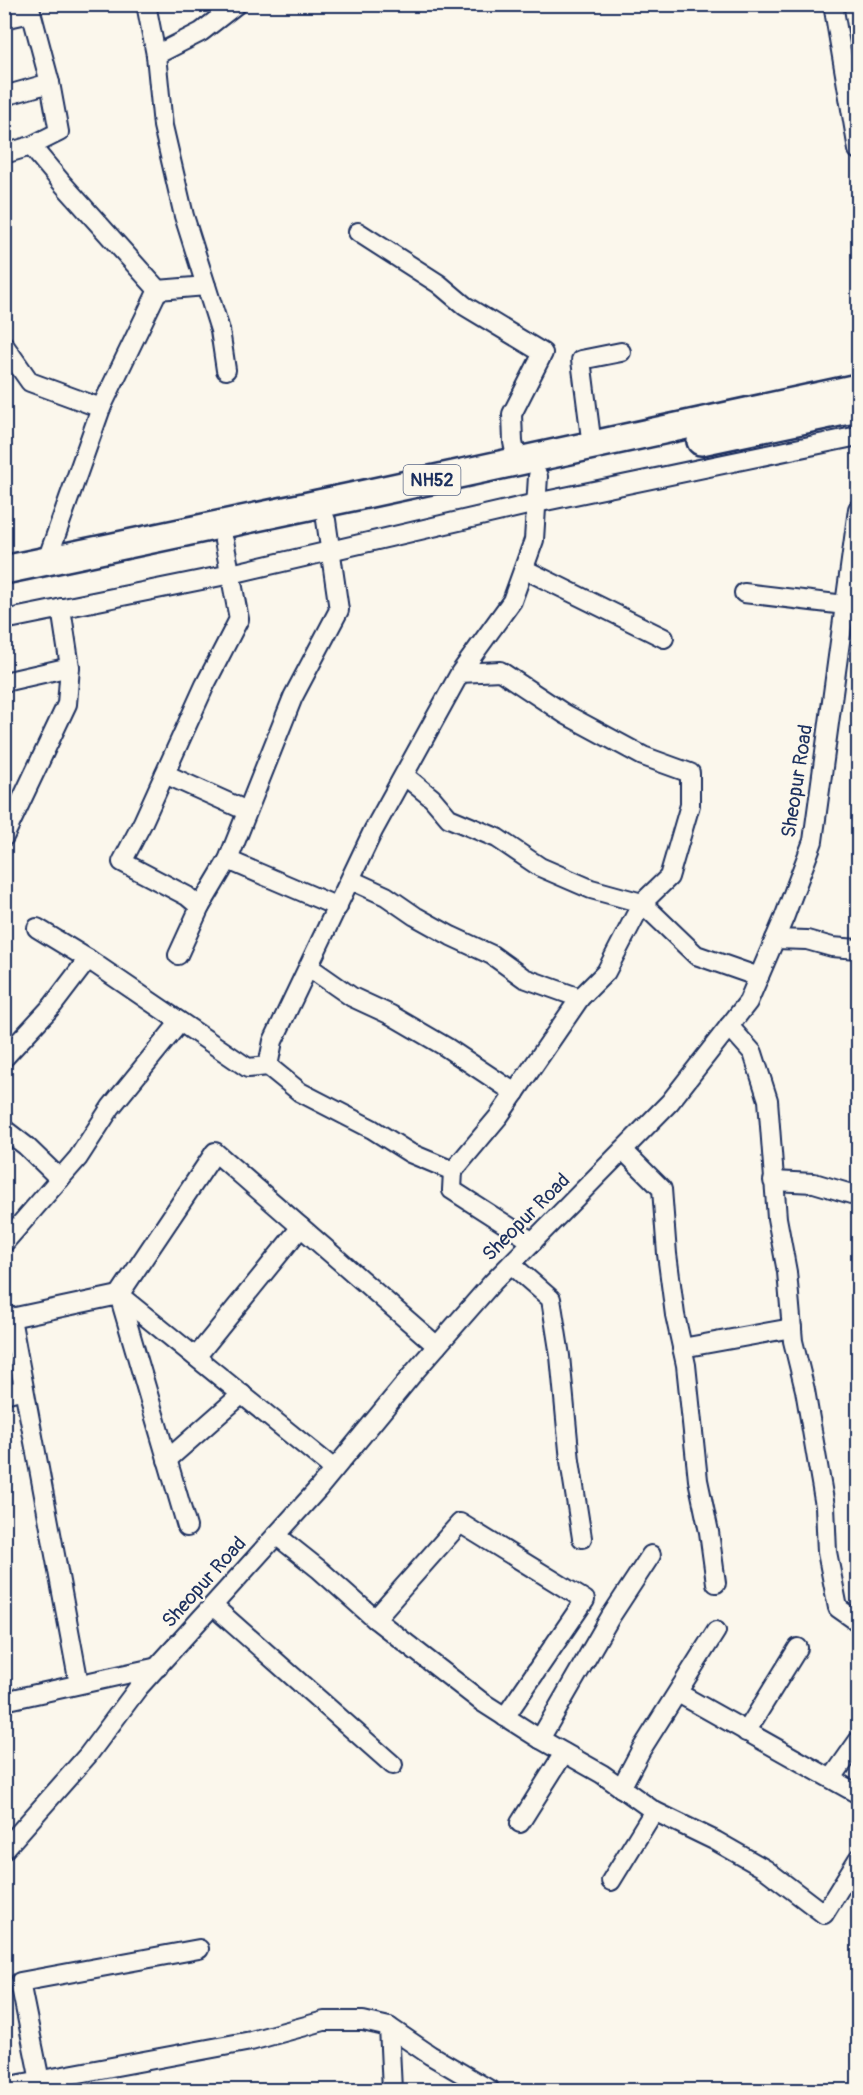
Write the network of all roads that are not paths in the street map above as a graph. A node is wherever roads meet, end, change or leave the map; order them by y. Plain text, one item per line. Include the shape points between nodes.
1 (146, 4) edge
2 (237, 4) edge
3 (833, 4) edge
4 (30, 9) edge
5 (4, 19) edge
6 (156, 55) junction
7 (50, 83) junction
8 (4, 96) edge
9 (31, 146) junction
10 (858, 150) edge
11 (4, 154) edge
12 (358, 232) dead end
13 (206, 286) junction
14 (158, 290) junction
15 (4, 345) edge
16 (621, 352) dead end
17 (226, 370) dead end
18 (858, 388) edge
19 (101, 408) junction
20 (858, 408) edge
21 (858, 436) edge
22 (592, 446) junction
23 (528, 469) junction
24 (536, 503) junction
25 (858, 509) edge
26 (326, 520) junction
27 (224, 541) junction
28 (331, 551) junction
29 (47, 560) junction
30 (524, 569) junction
31 (4, 570) edge
32 (231, 574) junction
33 (4, 589) edge
34 (744, 593) dead end
35 (61, 608) junction
36 (849, 616) edge
37 (4, 620) edge
38 (664, 638) dead end
39 (70, 667) junction
40 (460, 674) junction
41 (4, 682) edge
42 (165, 774) junction
43 (405, 776) junction
44 (247, 811) junction
45 (4, 837) edge
46 (228, 860) junction
47 (351, 880) junction
48 (642, 903) junction
49 (200, 907) junction
50 (338, 907) junction
51 (37, 928) dead end
52 (775, 939) junction
53 (858, 949) edge
54 (178, 955) dead end
55 (88, 959) junction
56 (309, 967) junction
57 (759, 977) junction
58 (580, 998) junction
59 (180, 1022) junction
60 (729, 1026) junction
61 (4, 1058) edge
62 (268, 1066) junction
63 (515, 1093) junction
64 (4, 1129) edge
65 (623, 1150) junction
66 (453, 1171) junction
67 (60, 1179) junction
68 (773, 1181) junction
69 (858, 1196) edge
70 (301, 1227) junction
71 (533, 1242) junction
72 (4, 1243) edge
73 (511, 1264) junction
74 (119, 1295) junction
75 (8, 1315) edge
76 (792, 1328) junction
77 (437, 1346) junction
78 (682, 1348) junction
79 (196, 1357) junction
80 (24, 1389) junction
81 (4, 1394) edge
82 (242, 1394) junction
83 (167, 1460) junction
84 (334, 1469) junction
85 (187, 1527) dead end
86 (276, 1535) junction
87 (582, 1538) dead end
88 (651, 1555) dead end
89 (716, 1583) dead end
90 (213, 1606) junction
91 (375, 1619) junction
92 (858, 1622) edge
93 (716, 1631) dead end
94 (798, 1648) dead end
95 (158, 1667) junction
96 (79, 1684) junction
97 (678, 1693) junction
98 (4, 1701) edge
99 (505, 1717) junction
100 (746, 1732) junction
101 (540, 1739) junction
102 (858, 1741) edge
103 (564, 1753) junction
104 (393, 1765) dead end
105 (832, 1778) junction
106 (621, 1788) junction
107 (858, 1794) edge
108 (654, 1811) junction
109 (520, 1823) dead end
110 (4, 1850) edge
111 (858, 1859) edge
112 (611, 1881) dead end
113 (199, 1949) dead end
114 (389, 2027) junction
115 (40, 2081) junction
116 (4, 2087) edge
117 (392, 2091) edge
118 (490, 2091) edge

1 - 6 street
2 - 6 street via 201,32
3 - 10 street
4 - 5 street
4 - 7 street
6 - 13 street via 163,126 184,216
7 - 8 street
7 - 9 street via 59,132
9 - 11 street
9 - 14 street
12 - 23 street via 439,284 465,306 543,353 512,414 513,442
13 - 14 street
13 - 17 street via 220,330
14 - 19 street
15 - 19 street via 30,382
16 - 22 street via 581,360
18 - 22 highway, NH52
19 - 29 street
20 - 23 highway, NH52
21 - 24 street
22 - 23 highway, NH52
23 - 24 street
23 - 26 highway, NH52
23 - 29 highway, NH52
24 - 28 street
24 - 30 street via 534,540
25 - 36 street, Sheopur Road
26 - 27 highway, NH52
26 - 28 street
27 - 32 street
27 - 33 highway, NH52
28 - 32 street
28 - 44 street via 339,610 292,697
29 - 31 highway, NH52
30 - 38 street
30 - 40 street via 512,601
32 - 35 street
32 - 42 street via 239,619
34 - 36 street
35 - 37 street
35 - 39 street
36 - 52 street, Sheopur Road via 813,841
39 - 41 street
39 - 45 street via 67,704
40 - 43 street
40 - 48 street via 500,671 565,714 643,756 690,773 690,806 669,877
42 - 44 street
42 - 49 street via 122,862 187,896
43 - 47 street via 373,831
43 - 48 street via 449,818 497,838 540,867 591,889
44 - 46 street
46 - 49 street
46 - 50 street
47 - 50 street
47 - 58 street via 492,955 524,978
48 - 57 street via 696,955
48 - 58 street via 606,972
49 - 54 street
50 - 56 street
51 - 55 street
52 - 53 street
52 - 57 street, Sheopur Road
55 - 59 street
55 - 61 street via 53,1005
56 - 62 street via 273,1041
56 - 63 street via 352,997 446,1047
57 - 60 street, Sheopur Road via 748,1002
58 - 63 street
59 - 62 street via 248,1068
59 - 67 street via 111,1107
60 - 65 street, Sheopur Road via 670,1102
60 - 68 street via 753,1053 768,1100
62 - 66 street via 300,1092
63 - 66 street
64 - 67 street
65 - 71 street, Sheopur Road
65 - 78 street via 662,1189
66 - 71 street via 452,1190
67 - 72 street
68 - 69 street via 814,1184
68 - 76 street
70 - 74 street via 215,1152
70 - 77 street
70 - 79 street
71 - 73 street, Sheopur Road
73 - 77 street, Sheopur Road
73 - 87 street via 550,1299
74 - 75 street
74 - 79 street
74 - 83 street
75 - 80 street
76 - 78 street
76 - 92 street via 825,1506 827,1552 838,1608
77 - 84 street, Sheopur Road
78 - 89 street via 698,1480
79 - 82 street
80 - 81 street
80 - 96 street
82 - 83 street
82 - 84 street
83 - 85 street
84 - 86 street, Sheopur Road
86 - 90 street, Sheopur Road
86 - 91 street
88 - 101 street
90 - 95 street, Sheopur Road
90 - 104 street
91 - 99 street
91 - 99 street via 460,1523 585,1600
93 - 97 street
94 - 100 street
95 - 96 street
95 - 110 street, Sheopur Road via 88,1755
96 - 98 street
97 - 100 street
97 - 106 street
99 - 101 street
100 - 105 street
101 - 103 street
102 - 105 street
103 - 106 street
103 - 109 street
105 - 107 street
106 - 108 street
108 - 111 street via 765,1869 824,1914
108 - 112 street
113 - 115 street via 20,1982
114 - 115 street via 363,2020 324,2021 251,2041
114 - 117 street
114 - 118 street
115 - 116 street

